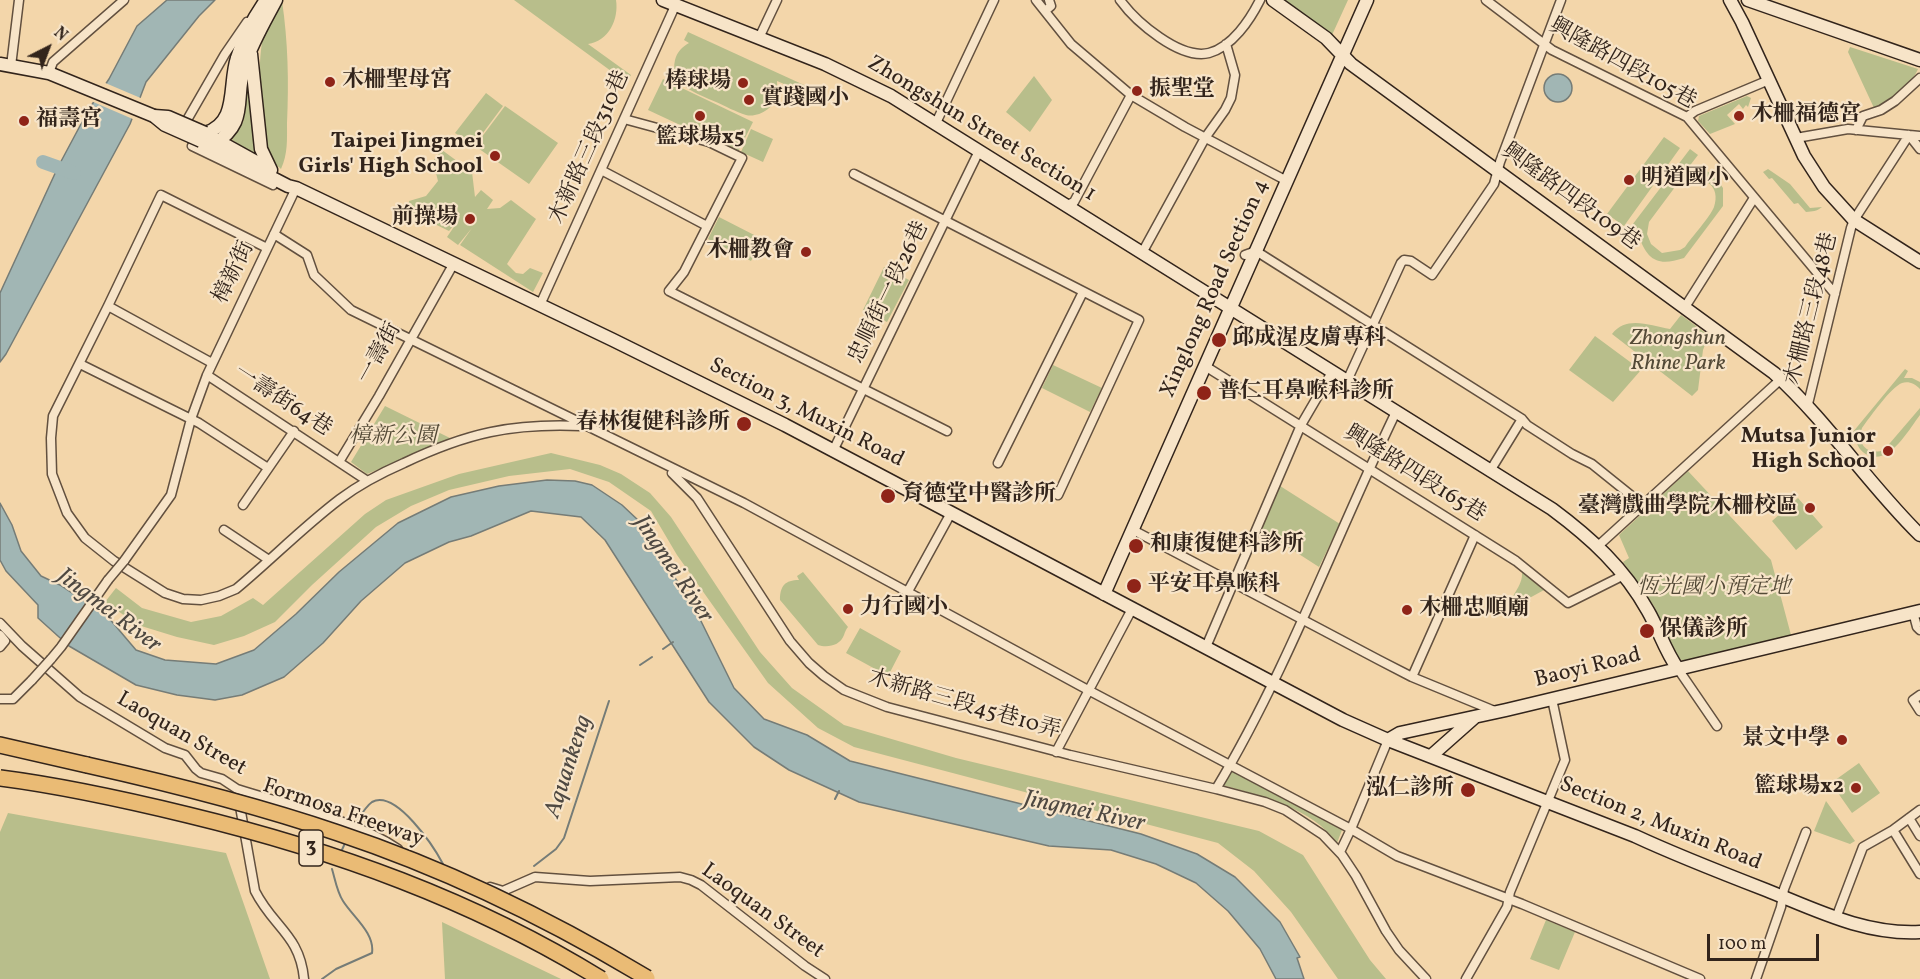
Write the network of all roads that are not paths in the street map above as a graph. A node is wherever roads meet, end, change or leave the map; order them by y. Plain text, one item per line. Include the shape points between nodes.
1 (19, 0) edge
2 (124, 0) edge
3 (266, 0) edge
4 (276, 0) edge
5 (777, 0) edge
6 (994, 0) edge
7 (1036, 0) edge
8 (1050, 0) edge
9 (1120, 0) edge
10 (1260, 0) edge
11 (1273, 0) edge
12 (1358, 0) edge
13 (1367, 0) edge
14 (1486, 0) edge
15 (1561, 0) edge
16 (1730, 0) edge
17 (1748, 0) edge
18 (669, 3) edge
19 (258, 11) junction
20 (1045, 11) junction
21 (759, 38) junction
22 (1226, 44) junction
23 (1544, 45) junction
24 (250, 51) junction
25 (1339, 52) junction
26 (1920, 60) edge
27 (5, 65) edge
28 (49, 73) junction
29 (1920, 78) edge
30 (1769, 80) junction
31 (1131, 95) junction
32 (1687, 117) junction
33 (624, 119) junction
34 (188, 120) dead end
35 (936, 123) junction
36 (1856, 130) junction
37 (1909, 135) junction
38 (1920, 136) edge
39 (1205, 138) junction
40 (1796, 138) junction
41 (206, 142) junction
42 (1920, 149) edge
43 (979, 151) junction
44 (271, 170) junction
45 (601, 170) junction
46 (1497, 171) junction
47 (854, 174) dead end
48 (1283, 179) junction
49 (296, 188) junction
50 (1754, 198) junction
51 (1067, 205) junction
52 (1854, 220) junction
53 (945, 221) junction
54 (707, 226) junction
55 (274, 234) junction
56 (267, 248) junction
57 (1142, 253) junction
58 (1251, 253) junction
59 (1920, 262) edge
60 (454, 263) junction
61 (1083, 292) junction
62 (1835, 294) junction
63 (540, 305) junction
64 (108, 306) junction
65 (1227, 306) junction
66 (1685, 307) junction
67 (1372, 324) junction
68 (410, 340) junction
69 (212, 363) junction
70 (80, 364) junction
71 (1205, 366) junction
72 (1332, 372) junction
73 (207, 375) junction
74 (1781, 380) junction
75 (1347, 381) junction
76 (864, 389) junction
77 (1808, 408) junction
78 (1396, 412) junction
79 (191, 419) junction
80 (1522, 419) junction
81 (1301, 425) junction
82 (587, 427) junction
83 (294, 431) junction
84 (947, 431) dead end
85 (833, 451) junction
86 (339, 462) junction
87 (998, 463) dead end
88 (663, 465) junction
89 (268, 468) junction
90 (1369, 468) junction
91 (1490, 471) junction
92 (366, 480) junction
93 (1058, 495) dead end
94 (243, 505) dead end
95 (1643, 505) junction
96 (951, 513) junction
97 (224, 530) dead end
98 (1133, 530) junction
99 (1475, 535) junction
100 (1920, 535) edge
101 (1598, 546) junction
102 (269, 560) junction
103 (1624, 574) junction
104 (1233, 583) junction
105 (1101, 592) junction
106 (907, 593) junction
107 (1132, 609) junction
108 (1917, 611) edge
109 (1303, 621) junction
110 (0, 623) edge
111 (1920, 630) edge
112 (0, 635) edge
113 (0, 647) edge
114 (1206, 647) junction
115 (1678, 669) junction
116 (1412, 677) junction
117 (1274, 684) junction
118 (1088, 690) junction
119 (1917, 698) edge
120 (0, 699) edge
121 (1552, 699) junction
122 (1920, 711) edge
123 (1497, 712) junction
124 (1476, 716) junction
125 (1717, 726) dead end
126 (1388, 740) junction
127 (0, 745) edge
128 (0, 752) edge
129 (1056, 752) junction
130 (1431, 756) junction
131 (87, 765) junction
132 (1231, 765) junction
133 (0, 778) edge
134 (237, 789) junction
135 (1216, 789) junction
136 (1548, 802) junction
137 (1920, 810) edge
138 (1909, 818) junction
139 (1351, 829) junction
140 (1893, 830) junction
141 (1806, 832) dead end
142 (1920, 836) edge
143 (1340, 852) junction
144 (1920, 874) edge
145 (1783, 897) junction
146 (1508, 903) junction
147 (1836, 918) junction
148 (1920, 932) edge
149 (648, 978) edge
150 (304, 979) edge
151 (601, 979) edge
152 (825, 979) edge
153 (1426, 979) edge
154 (1466, 979) edge
155 (1700, 979) edge
156 (1756, 979) edge

1 - 27 street
2 - 28 street via 53,63
3 - 19 main road
4 - 24 main road
5 - 21 street
6 - 35 street
7 - 20 street
8 - 20 street via 1051,6
9 - 22 street via 1143,25 1185,50 1208,53
10 - 22 street via 1245,25
11 - 25 main road, 興隆路四段109巷
12 - 25 main road, Xinglong Road Section 4
13 - 25 main road, Xinglong Road Section 4
14 - 23 street, 興隆路四段105巷
15 - 23 street
16 - 30 main road
17 - 26 main road
18 - 21 main road, Zhongshun Street Section 1
18 - 33 street, 木新路三段310巷
19 - 34 street via 225,54
19 - 41 main road via 236,61 227,116
20 - 31 street via 1071,44
21 - 35 main road, Zhongshun Street Section 1 via 856,78
22 - 39 street via 1234,67 1233,89 1226,110
23 - 32 street, 興隆路四段105巷
23 - 46 street
24 - 41 main road via 234,128
24 - 44 main road via 261,149
25 - 46 main road, 興隆路四段109巷
25 - 48 main road, Xinglong Road Section 4
27 - 28 main road
28 - 41 main road, bridge via 154,116 168,117
29 - 36 street via 1881,110 1863,116
30 - 32 street
30 - 40 main road
31 - 39 street
31 - 51 street via 1074,202
32 - 50 street, 興隆路四段105巷
33 - 45 street, 木新路三段310巷
33 - 54 street via 709,142 742,158
35 - 43 main road, Zhongshun Street Section 1
36 - 37 street
36 - 40 street via 1838,129
37 - 38 street
37 - 42 street
37 - 52 street, 木柵路三段48巷
39 - 48 street
39 - 57 street
40 - 52 main road via 1814,173
41 - 44 main road, Section 3, Muxin Road
41 - 49 main road, Section 3, Muxin Road
41 - 49 street, Section 3, Muxin Road via 285,190
43 - 51 main road, Zhongshun Street Section 1
43 - 53 street, 忠順街一段26巷
44 - 49 main road, Section 3, Muxin Road
45 - 54 street
45 - 63 street, 木新路三段310巷
46 - 66 main road, 興隆路四段109巷
46 - 67 street via 1494,184 1432,275 1411,261 1401,263
47 - 53 street
48 - 58 main road, Xinglong Road Section 4
49 - 55 street, 樟新街
49 - 60 main road, Section 3, Muxin Road
50 - 62 street, 興隆路四段105巷
50 - 66 street
51 - 57 main road, Zhongshun Street Section 1
52 - 59 main road
52 - 62 street, 木柵路三段48巷
53 - 61 street
53 - 76 street, 忠順街一段26巷
54 - 76 street via 684,272 669,291
55 - 56 street, 樟新街
55 - 68 street via 307,255 314,275 351,310
56 - 64 street via 160,195
56 - 69 street, 樟新街
57 - 65 main road, Zhongshun Street Section 1
58 - 65 main road, Xinglong Road Section 4
58 - 67 street
60 - 63 main road, Section 3, Muxin Road
60 - 68 street, 一壽街
61 - 87 street
61 - 93 street via 1139,320
62 - 77 street, 木柵路三段48巷
63 - 85 main road, Section 3, Muxin Road
64 - 69 street
64 - 70 street
65 - 71 main road, Xinglong Road Section 4
65 - 72 main road, Zhongshun Street Section 1
65 - 105 main road, Xinglong Road Section 4
66 - 74 main road, 興隆路四段109巷
67 - 75 street
67 - 80 street
68 - 82 street
68 - 86 street, 一壽街
69 - 73 street, 樟新街
70 - 79 street
70 - 102 street via 53,416 52,474 67,513 85,538 165,593 183,599 201,600 236,589
71 - 81 street, 興隆路四段165巷
71 - 98 main road, Xinglong Road Section 4
72 - 75 main road, Zhongshun Street Section 1
72 - 81 street
73 - 79 street, 樟新街
73 - 83 street, 一壽街64巷
74 - 77 main road, 興隆路四段109巷
74 - 95 street
75 - 78 main road, Zhongshun Street Section 1
76 - 84 street
76 - 85 street, 忠順街一段26巷
77 - 100 main road, 興隆路四段109巷
78 - 90 street
78 - 91 main road, Zhongshun Street Section 1
79 - 89 street
79 - 120 street, bridge via 171,495 61,647 13,699
80 - 91 street
80 - 95 street via 1592,464
81 - 90 street, 興隆路四段165巷
81 - 104 street
82 - 88 street
82 - 92 street via 535,425 482,433 435,448
83 - 86 street, 一壽街64巷
83 - 89 street
85 - 96 main road, Section 3, Muxin Road
86 - 92 street, 一壽街64巷
88 - 106 street via 744,503
88 - 129 street, 木新路三段45巷10弄 via 697,498 790,641 824,676 844,690 887,707
89 - 94 street
90 - 99 street, 興隆路四段165巷
90 - 109 street
91 - 101 main road, Zhongshun Street Section 1 via 1552,509
92 - 102 street
95 - 101 street
96 - 105 main road, Section 3, Muxin Road
96 - 106 street
97 - 102 street
98 - 104 street
98 - 105 main road, Xinglong Road Section 4
99 - 103 street, 興隆路四段165巷 via 1516,561 1568,603
99 - 116 street
101 - 103 main road, Zhongshun Street Section 1
103 - 115 main road, Zhongshun Street Section 1 via 1648,610
104 - 109 street
104 - 114 street
105 - 107 main road, Section 3, Muxin Road
106 - 118 street
107 - 114 main road, Section 3, Muxin Road
107 - 118 street
108 - 111 street
108 - 115 main road, Baoyi Road
109 - 116 street
109 - 117 street
110 - 134 street, Laoquan Street via 80,697 165,748 185,755 201,773 222,779
112 - 113 street via 6,641
114 - 117 main road, Section 3, Muxin Road
115 - 121 main road, Baoyi Road
115 - 125 street
116 - 123 street
117 - 126 main road, Section 3, Muxin Road
117 - 132 street
118 - 129 street
118 - 132 street
119 - 122 street
121 - 123 main road, Baoyi Road
121 - 136 street via 1565,760
123 - 124 main road, Baoyi Road
124 - 126 main road, Baoyi Road via 1400,733
124 - 130 main road
126 - 130 main road, Section 2, Muxin Road
126 - 139 street
127 - 131 highway
128 - 131 highway, Formosa Freeway / 3
129 - 135 street, 木新路三段45巷10弄
130 - 136 main road, Section 2, Muxin Road
131 - 149 highway, Formosa Freeway / 3, bridge via 256,807 360,841 505,900
132 - 135 street
132 - 139 street
133 - 151 highway, Formosa Freeway / 3, bridge via 118,798 257,831 356,862 449,900
134 - 150 street via 255,891 297,948
134 - 152 street, Laoquan Street via 343,823 407,855 503,891 535,877 691,880
135 - 143 street, 木新路三段45巷10弄 via 1285,810 1323,835
136 - 145 main road, Section 2, Muxin Road
136 - 146 street
137 - 138 street
138 - 140 street
138 - 142 street
139 - 143 street
139 - 146 street via 1397,856
140 - 144 street
140 - 147 street via 1863,846
141 - 145 street
143 - 153 street, 木新路三段45巷10弄 via 1392,940
145 - 147 main road, Section 2, Muxin Road
145 - 156 street
146 - 154 street
146 - 155 street
147 - 148 main road, Section 2, Muxin Road via 1866,928

